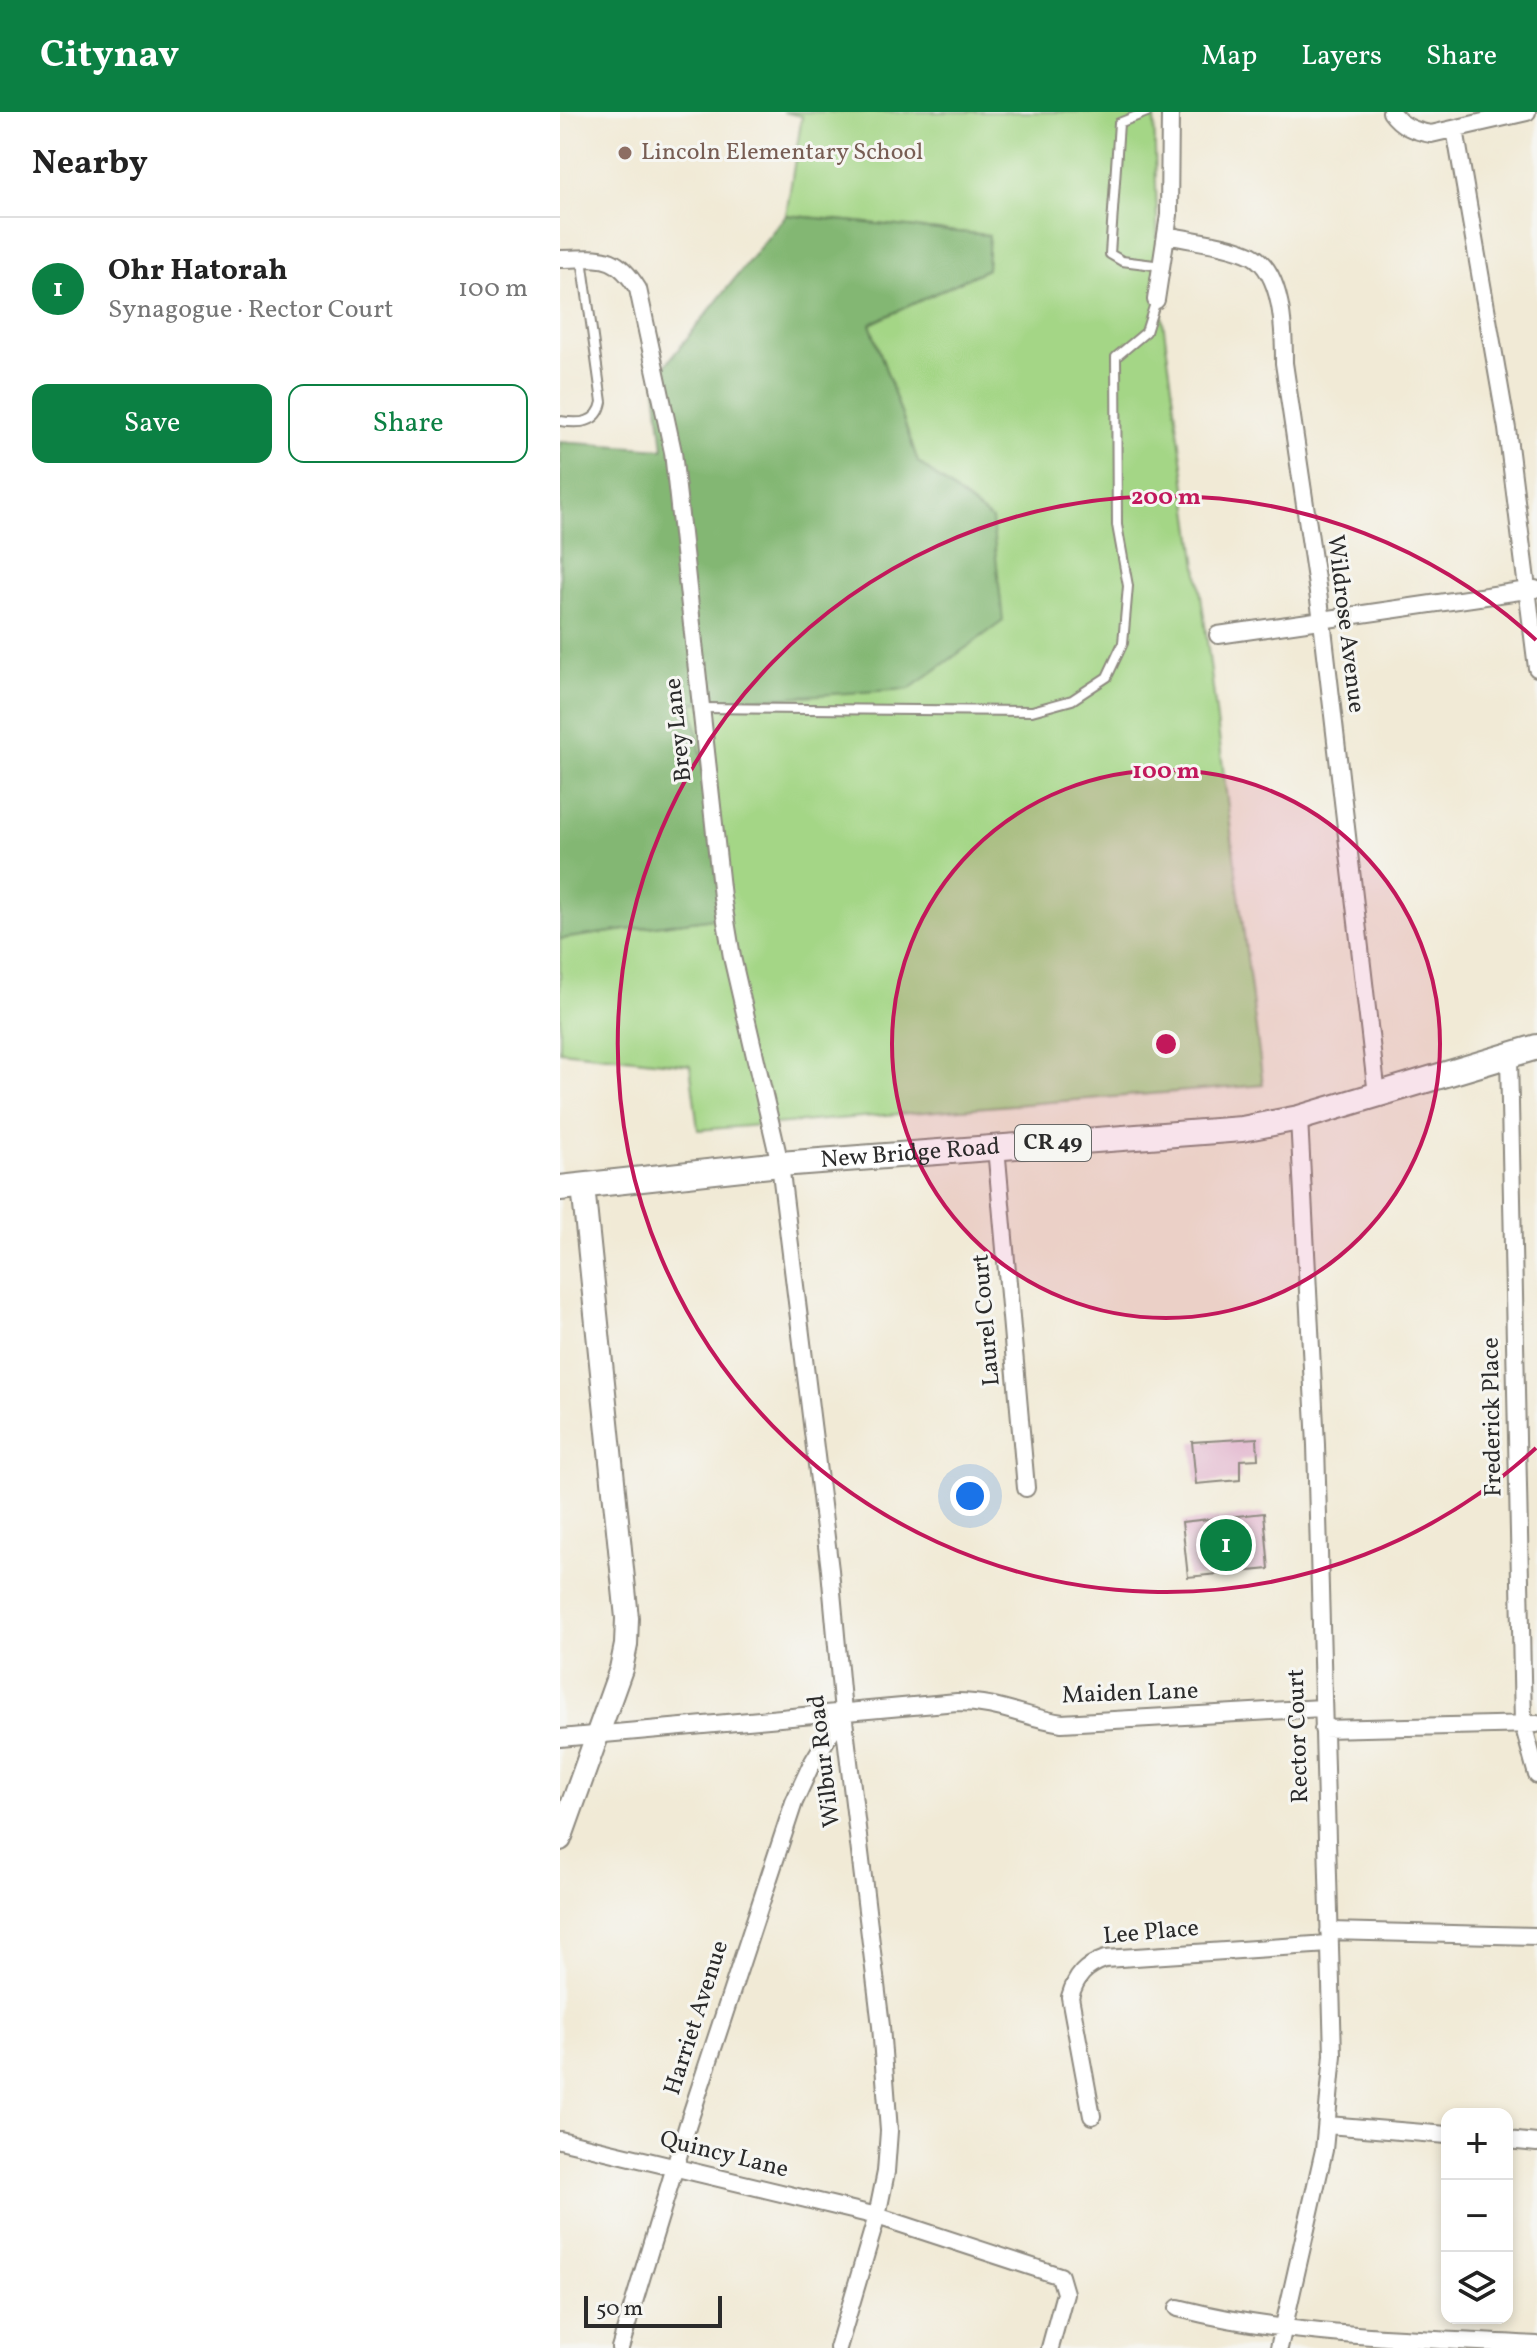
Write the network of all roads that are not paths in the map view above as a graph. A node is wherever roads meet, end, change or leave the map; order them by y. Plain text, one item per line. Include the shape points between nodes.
1 (1147, 112) edge
2 (1170, 112) edge
3 (1391, 112) edge
4 (1527, 112) edge
5 (1455, 129) junction
6 (1167, 235) junction
7 (560, 259) edge
8 (582, 259) junction
9 (1162, 266) junction
10 (1156, 300) joint
11 (560, 421) edge
12 (1532, 589) edge
13 (1322, 620) junction
14 (1218, 635) dead end
15 (1537, 668) edge
16 (701, 708) junction
17 (1537, 1047) edge
18 (1509, 1056) junction
19 (1377, 1095) junction
20 (1299, 1118) junction
21 (996, 1147) junction
22 (780, 1164) junction
23 (572, 1187) edge
24 (1026, 1488) dead end
25 (1322, 1708) junction
26 (843, 1712) junction
27 (1530, 1724) edge
28 (1323, 1729) junction
29 (598, 1736) junction
30 (560, 1738) edge
31 (1537, 1775) edge
32 (560, 1839) edge
33 (1537, 1936) edge
34 (1329, 1938) junction
35 (1092, 2116) dead end
36 (1328, 2125) junction
37 (1441, 2134) edge
38 (560, 2140) edge
39 (1513, 2141) edge
40 (1537, 2143) edge
41 (674, 2167) junction
42 (877, 2216) junction
43 (1178, 2308) dead end
44 (1285, 2329) junction
45 (1537, 2345) edge
46 (620, 2348) edge
47 (838, 2348) edge
48 (1050, 2348) edge
49 (1279, 2348) edge

1 - 9 lane via 1119,123 1110,254 1122,261
2 - 6 street
3 - 5 street via 1417,132
4 - 5 street
5 - 12 street
6 - 9 street
6 - 13 street, Wildrose Avenue via 1254,257 1274,281
7 - 8 street
8 - 11 lane via 602,402 594,419
8 - 16 street, Brey Lane via 605,258 627,271 638,289 673,452
9 - 10 street
10 - 16 lane via 1146,332 1116,357 1117,525 1128,586 1123,643 1107,677 1072,700 1032,711
12 - 13 street
12 - 15 street
13 - 14 street
13 - 19 street, Wildrose Avenue
16 - 22 street, Brey Lane via 732,957
17 - 18 main road, New Bridge Road / CR 49
18 - 19 main road, New Bridge Road / CR 49
18 - 27 street, Frederick Place
19 - 20 main road, New Bridge Road / CR 49
20 - 21 main road, New Bridge Road / CR 49 via 1242,1129
20 - 25 street, Rector Court via 1316,1445
21 - 22 main road, New Bridge Road / CR 49
21 - 24 street, Laurel Court
22 - 23 main road, New Bridge Road / CR 49
22 - 26 street, Wilbur Road
23 - 29 street via 627,1618 621,1669
25 - 26 street, Maiden Lane via 1062,1723 979,1702
25 - 28 street, Rector Court
26 - 29 street, Maiden Lane
26 - 41 street, Harriet Avenue via 794,1802
26 - 42 street, Wilbur Road via 889,2131
27 - 28 street
27 - 31 street, Frederick Place
28 - 34 street, Rector Court
29 - 30 street, Maiden Lane
29 - 32 street
33 - 34 street, Lee Place
34 - 35 street, Lee Place via 1093,1963 1082,1972 1070,1997
34 - 36 street, Rector Court via 1333,2055
36 - 37 street
36 - 44 street, Rector Court
38 - 41 street, Quincy Lane
39 - 40 street
41 - 42 street, Quincy Lane
41 - 46 street, Harriet Avenue
42 - 47 street, Wilbur Road
42 - 48 street, Quincy Lane via 1060,2276 1065,2293
43 - 44 street
44 - 45 street
44 - 49 street, Rector Court

